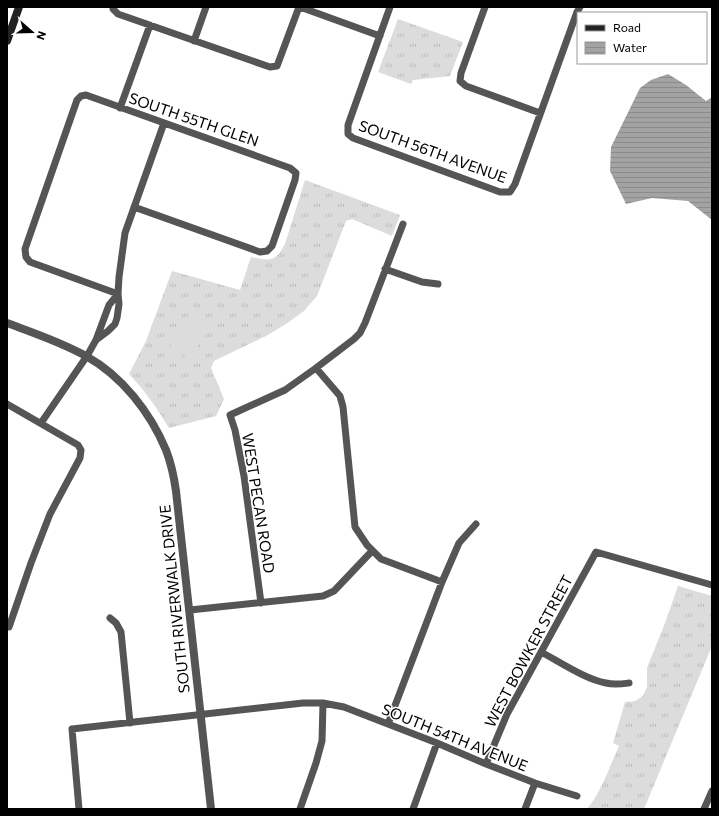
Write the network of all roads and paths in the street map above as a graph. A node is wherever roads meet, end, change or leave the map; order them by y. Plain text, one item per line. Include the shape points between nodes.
1 (19, 7) edge
2 (206, 7) edge
3 (300, 7) edge
4 (390, 7) edge
5 (485, 7) edge
6 (580, 7) edge
7 (114, 8) edge
8 (150, 25) junction
9 (380, 36) junction
10 (7, 40) edge
11 (194, 41) junction
12 (120, 108) junction
13 (540, 113) junction
14 (164, 123) junction
15 (134, 207) junction
16 (403, 224) dead end
17 (385, 269) junction
18 (438, 284) dead end
19 (118, 294) junction
20 (106, 313) junction
21 (117, 318) junction
22 (7, 323) edge
23 (96, 340) junction
24 (87, 356) junction
25 (316, 368) junction
26 (7, 404) edge
27 (41, 423) junction
28 (476, 524) dead end
29 (372, 551) junction
30 (442, 582) junction
31 (712, 585) edge
32 (261, 603) junction
33 (190, 610) junction
34 (110, 618) dead end
35 (8, 626) edge
36 (541, 652) junction
37 (628, 683) dead end
38 (323, 703) junction
39 (201, 715) junction
40 (130, 723) junction
41 (388, 724) junction
42 (437, 743) junction
43 (486, 764) junction
44 (535, 783) junction
45 (712, 791) edge
46 (577, 796) dead end
47 (79, 809) edge
48 (212, 809) edge
49 (300, 809) edge
50 (413, 809) edge
51 (525, 809) edge
52 (704, 809) edge

1 - 10 main road
2 - 11 street
3 - 9 street
3 - 11 street via 276,66 270,67
4 - 9 street
5 - 13 street via 460,81 466,86
6 - 13 street
7 - 8 street via 118,14
8 - 11 street
8 - 12 street
9 - 13 street, SOUTH 56TH AVENUE via 348,125 348,134 353,138 500,192 510,192
12 - 14 street, SOUTH 55TH GLEN
12 - 19 street, SOUTH 55TH GLEN via 86,95 77,100 25,249 30,262
14 - 15 street
14 - 15 street, SOUTH 55TH GLEN via 290,168 296,173 296,180 272,246 267,251 260,252
15 - 19 street via 121,252
16 - 17 street, WEST PECAN ROAD
17 - 18 street via 422,282
17 - 25 street, WEST PECAN ROAD via 360,333
19 - 20 street
19 - 21 street
20 - 21 street
20 - 23 street
21 - 23 street via 115,324
22 - 24 street, SOUTH RIVERWALK DRIVE
23 - 24 street
24 - 27 street
24 - 33 street, SOUTH RIVERWALK DRIVE via 119,380 134,396 166,450 176,491
25 - 29 street via 340,396 344,407 355,527
25 - 32 street, WEST PECAN ROAD via 285,390 230,415 244,476
26 - 27 street
27 - 35 street via 82,450 50,514
28 - 30 street via 459,543
29 - 30 street via 381,559
29 - 32 street via 334,591 323,596
30 - 41 street
31 - 36 street, WEST BOWKER STREET via 596,552
32 - 33 street
33 - 39 street, SOUTH RIVERWALK DRIVE
34 - 40 street via 121,632
36 - 37 street via 605,683
36 - 43 street, WEST BOWKER STREET via 507,714
38 - 39 street, SOUTH 54TH AVENUE
38 - 41 street, SOUTH 54TH AVENUE via 344,707
38 - 49 street via 322,742
39 - 40 street, SOUTH 54TH AVENUE
39 - 48 street, SOUTH RIVERWALK DRIVE
40 - 47 street, SOUTH 54TH AVENUE via 72,729
41 - 42 street, SOUTH 54TH AVENUE
42 - 43 street, SOUTH 54TH AVENUE
42 - 50 street
43 - 44 street, SOUTH 54TH AVENUE
44 - 46 street, SOUTH 54TH AVENUE
44 - 51 street
45 - 52 street

